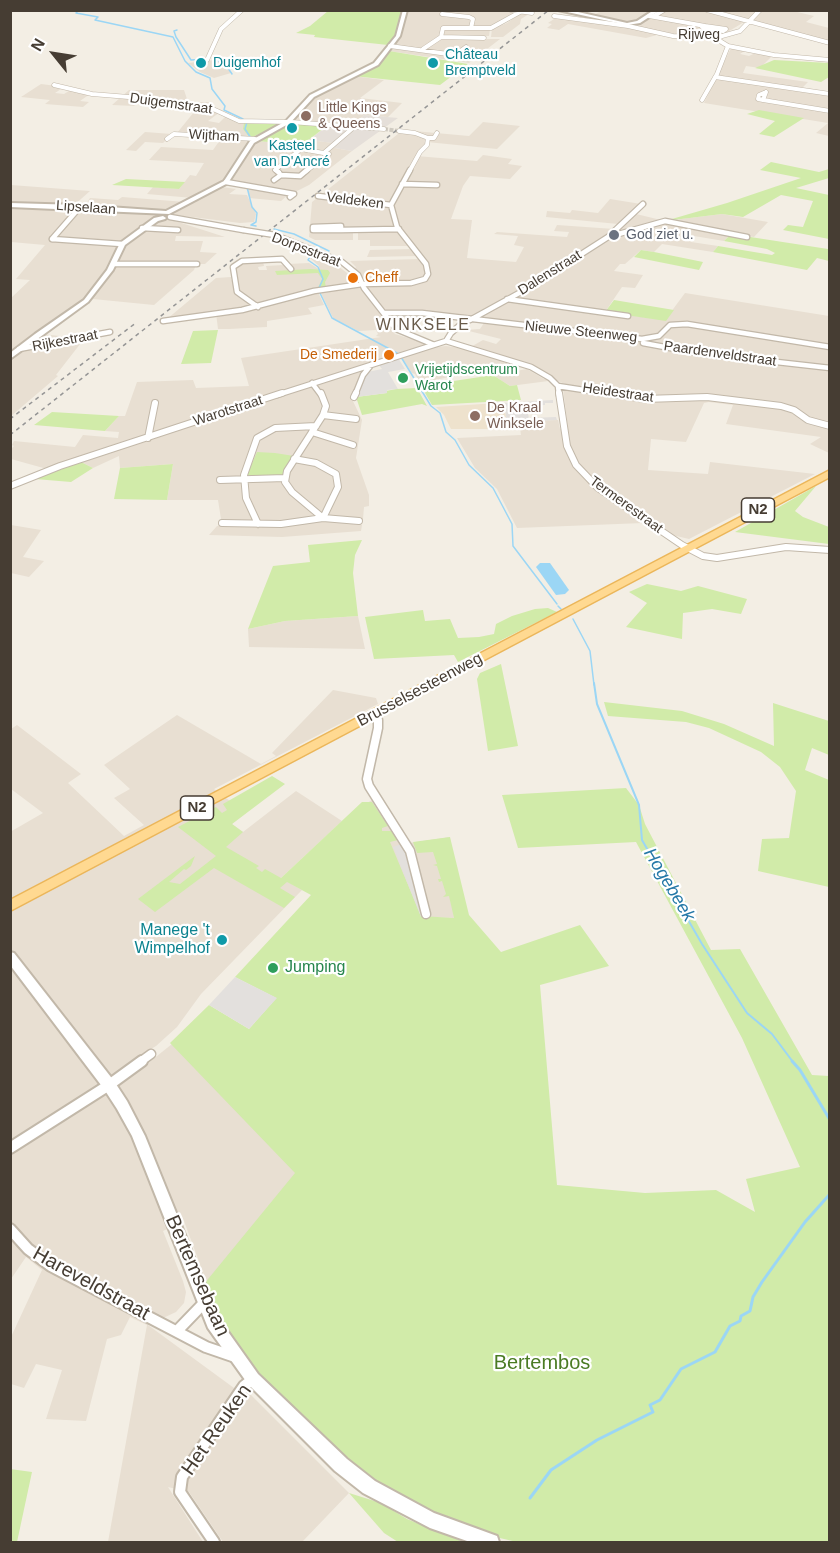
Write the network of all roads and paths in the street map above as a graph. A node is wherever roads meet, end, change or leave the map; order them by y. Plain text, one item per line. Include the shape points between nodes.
1 (242, 10) edge
2 (405, 10) edge
3 (511, 10) edge
4 (658, 10) edge
5 (664, 10) edge
6 (707, 10) edge
7 (760, 10) edge
8 (561, 11) edge
9 (520, 12) edge
10 (532, 13) dead end
11 (442, 14) dead end
12 (554, 16) dead end
13 (651, 16) junction
14 (749, 22) junction
15 (628, 25) junction
16 (705, 26) junction
17 (471, 28) junction
18 (441, 37) junction
19 (484, 38) dead end
20 (715, 38) junction
21 (830, 43) edge
22 (390, 46) junction
23 (728, 46) junction
24 (466, 47) dead end
25 (423, 49) junction
26 (207, 60) dead end
27 (830, 60) edge
28 (715, 78) junction
29 (54, 84) dead end
30 (768, 85) junction
31 (830, 94) edge
32 (702, 100) dead end
33 (830, 111) edge
34 (288, 122) junction
35 (354, 127) junction
36 (384, 129) tunnel mouth
37 (399, 131) tunnel mouth
38 (437, 133) dead end
39 (428, 138) junction
40 (167, 139) dead end
41 (255, 139) junction
42 (326, 154) junction
43 (286, 161) junction
44 (315, 165) junction
45 (281, 174) junction
46 (274, 180) dead end
47 (226, 183) junction
48 (402, 184) junction
49 (437, 185) dead end
50 (318, 196) dead end
51 (290, 197) dead end
52 (643, 204) dead end
53 (10, 205) edge
54 (391, 205) junction
55 (80, 207) junction
56 (165, 215) junction
57 (142, 228) junction
58 (399, 229) junction
59 (178, 230) dead end
60 (341, 230) junction
61 (608, 237) junction
62 (747, 237) dead end
63 (122, 244) junction
64 (114, 264) junction
65 (197, 264) dead end
66 (291, 269) dead end
67 (362, 285) junction
68 (507, 299) junction
69 (258, 307) junction
70 (384, 313) junction
71 (628, 316) dead end
72 (469, 319) junction
73 (163, 321) dead end
74 (542, 328) junction
75 (110, 332) dead end
76 (446, 341) junction
77 (432, 344) junction
78 (830, 347) edge
79 (13, 354) edge
80 (372, 364) junction
81 (830, 368) edge
82 (312, 383) junction
83 (558, 386) junction
84 (354, 398) dead end
85 (155, 403) dead end
86 (323, 415) junction
87 (356, 419) dead end
88 (316, 426) junction
89 (830, 426) edge
90 (312, 432) junction
91 (148, 438) junction
92 (353, 445) dead end
93 (294, 459) junction
94 (830, 473) edge
95 (285, 478) junction
96 (245, 479) junction
97 (220, 480) dead end
98 (11, 486) edge
99 (323, 518) junction
100 (359, 521) dead end
101 (222, 523) dead end
102 (258, 524) junction
103 (687, 548) junction
104 (830, 550) edge
105 (373, 715) junction
106 (10, 906) edge
107 (426, 914) dead end
108 (10, 956) edge
109 (152, 1054) dead end
110 (109, 1085) junction
111 (10, 1148) edge
112 (10, 1229) edge
113 (204, 1303) junction
114 (177, 1331) junction
115 (237, 1358) junction
116 (253, 1379) junction
117 (214, 1542) edge
118 (490, 1542) edge

1 - 26 street via 221,29
2 - 22 street via 398,36
3 - 9 street
4 - 13 street
5 - 13 street
6 - 14 street
7 - 14 street, Rijweg
8 - 15 street, Rijweg
9 - 10 street
9 - 17 street via 495,27
11 - 17 street via 469,17 473,20
12 - 15 street
13 - 15 street
13 - 16 street
14 - 20 street, Rijweg via 737,32
14 - 21 street
15 - 20 street, Rijweg via 673,36
16 - 16 street via 715,27 726,29 702,27
17 - 18 street via 443,27
18 - 19 street
18 - 25 street
20 - 23 street
22 - 25 street
22 - 34 street via 376,64 312,96
23 - 27 street via 790,58
23 - 28 street
24 - 25 street via 455,55
28 - 30 street
28 - 32 street
29 - 34 street, Duigemstraat via 92,94 213,109 239,121
30 - 31 street
30 - 33 street via 763,100
34 - 35 street, Duigemstraat
34 - 41 street
35 - 36 street, Duigemstraat
35 - 42 street
37 - 39 street
38 - 39 street
39 - 48 street
40 - 41 street, Wijtham via 174,134
41 - 47 street
42 - 43 street via 301,149
42 - 44 street
43 - 44 street
43 - 45 street via 276,170
44 - 45 street via 303,174
45 - 46 street
47 - 51 street via 294,194
47 - 56 street
48 - 49 street
48 - 54 street
50 - 54 street, Veldeken
52 - 61 street
53 - 55 street, Lipselaan
54 - 58 street
55 - 56 street, Lipselaan
55 - 63 street via 52,239
56 - 57 street
56 - 67 street, Dorpsstraat, bridge via 275,235 342,262 358,275
57 - 59 street
57 - 63 street
58 - 60 street
58 - 67 street via 426,264 428,277 417,282
60 - 60 street via 313,231 313,227 341,226
61 - 62 street, Dalenstraat via 665,220
61 - 68 street, Dalenstraat
63 - 64 street
64 - 65 street
64 - 79 street via 86,302
66 - 69 street via 282,259 242,261 233,267 237,292
67 - 69 street via 314,291
67 - 70 street, Dorpsstraat
68 - 71 street
68 - 72 street, Dalenstraat
69 - 73 street
70 - 72 street via 416,312
70 - 77 street, Dorpsstraat via 396,329
72 - 74 street, Nieuwe Steenweg
72 - 76 street, Dalenstraat
74 - 78 street, Nieuwe Steenweg via 642,339 659,336 670,325 687,324
74 - 81 street, Paardenveldstraat via 697,353
75 - 79 street, Rijkestraat
76 - 77 street, Warotstraat
76 - 83 street, Heidestraat via 531,368
77 - 80 street, Warotstraat
80 - 82 street, Warotstraat
80 - 84 street
82 - 86 street via 326,404
82 - 91 street, Warotstraat
83 - 89 street, Heidestraat via 631,398 707,397 781,406
83 - 103 street, Termerestraat via 567,446 576,465 598,488
85 - 91 street
86 - 87 street
86 - 88 street
88 - 90 street
88 - 96 street via 289,426 261,434 245,470
90 - 92 street
90 - 93 street
91 - 98 street, Warotstraat
93 - 95 street
93 - 99 street via 316,463 336,474 338,487
94 - 103 main road, Brusselsesteenweg / N2
95 - 96 street
95 - 99 street via 292,492
96 - 97 street
96 - 102 street via 246,498
99 - 100 street
99 - 102 street
101 - 102 street
103 - 104 street, Termerestraat via 717,558 786,547
103 - 105 main road, Brusselsesteenweg / N2
105 - 106 main road, Brusselsesteenweg / N2
105 - 107 street via 378,728 369,786 410,851
108 - 110 street, Bertemsebaan
109 - 110 street
110 - 111 street
110 - 113 street, Bertemsebaan via 138,1136
112 - 114 street, Hareveldstraat via 51,1266
113 - 114 street
113 - 115 street, Bertemsebaan
114 - 115 street, Hareveldstraat
115 - 116 street, Bertemsebaan
116 - 117 street, Het Reuken via 244,1386 183,1477 180,1492
116 - 118 street, Bertemsebaan via 341,1465 369,1486 429,1520

